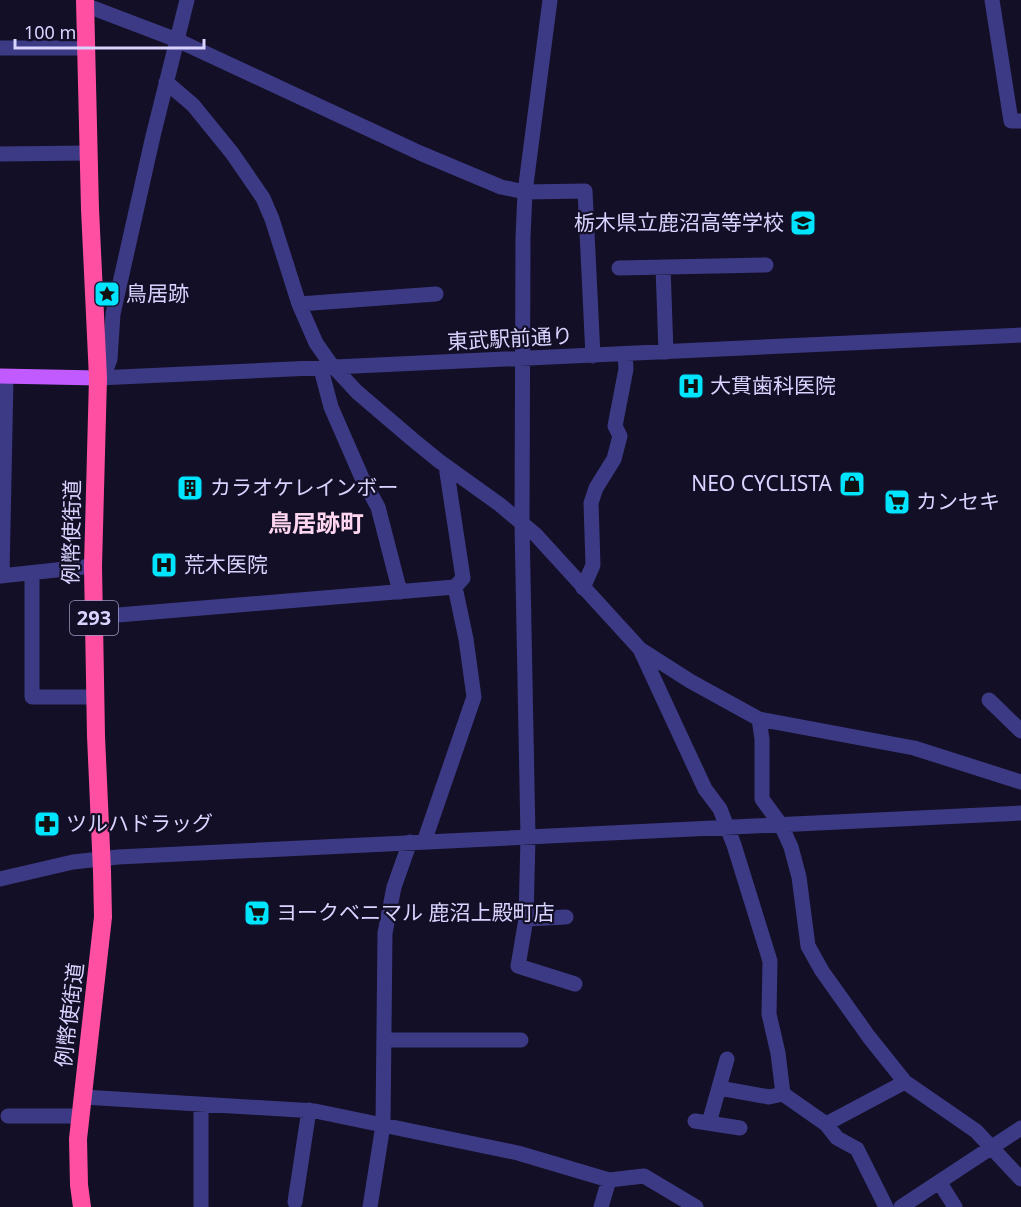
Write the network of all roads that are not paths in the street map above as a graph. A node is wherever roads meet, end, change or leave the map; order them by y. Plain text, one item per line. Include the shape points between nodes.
1 (187, 0) edge
2 (550, 0) edge
3 (992, 0) edge
4 (85, 2) edge
5 (177, 40) junction
6 (0, 48) edge
7 (85, 48) junction
8 (166, 82) junction
9 (1021, 121) edge
10 (88, 153) junction
11 (0, 154) edge
12 (525, 192) junction
13 (766, 265) dead end
14 (663, 267) junction
15 (619, 268) dead end
16 (436, 294) dead end
17 (299, 304) junction
18 (1021, 335) edge
19 (666, 352) junction
20 (625, 354) junction
21 (593, 356) junction
22 (521, 359) junction
23 (329, 368) junction
24 (3, 376) edge
25 (98, 378) junction
26 (446, 466) junction
27 (522, 524) junction
28 (93, 566) junction
29 (32, 573) junction
30 (1, 576) edge
31 (455, 587) junction
32 (583, 588) junction
33 (400, 592) junction
34 (94, 617) junction
35 (640, 649) junction
36 (95, 697) junction
37 (989, 700) dead end
38 (759, 719) junction
39 (1021, 731) edge
40 (1021, 782) edge
41 (1021, 813) edge
42 (781, 825) junction
43 (726, 827) junction
44 (528, 837) junction
45 (417, 842) junction
46 (102, 859) junction
47 (0, 879) edge
48 (566, 917) dead end
49 (526, 919) junction
50 (575, 984) dead end
51 (384, 1040) junction
52 (521, 1040) dead end
53 (727, 1059) dead end
54 (904, 1082) junction
55 (719, 1089) junction
56 (783, 1094) junction
57 (83, 1097) junction
58 (201, 1105) junction
59 (309, 1110) junction
60 (8, 1116) dead end
61 (80, 1116) junction
62 (826, 1124) junction
63 (383, 1125) junction
64 (740, 1128) dead end
65 (1021, 1128) edge
66 (993, 1148) junction
67 (1021, 1179) edge
68 (609, 1180) junction
69 (940, 1183) junction
70 (295, 1202) dead end
71 (201, 1206) edge
72 (82, 1207) edge
73 (370, 1207) edge
74 (601, 1207) edge
75 (696, 1207) edge
76 (886, 1207) edge
77 (901, 1207) edge
78 (955, 1207) edge

1 - 5 street
2 - 12 street
3 - 9 street via 1011,121
4 - 5 street
4 - 7 highway, 例幣使街道 / 293
5 - 8 street
5 - 12 street via 420,153 501,187
6 - 7 street
7 - 10 highway, 例幣使街道 / 293
8 - 17 street via 193,105 263,198
8 - 25 street via 113,314 110,358
10 - 11 street
10 - 25 highway, 例幣使街道 / 293
12 - 21 street via 585,191
12 - 22 street
13 - 14 street
14 - 15 street
14 - 19 street
16 - 17 street
17 - 23 street
18 - 19 street, 東武駅前通り
19 - 20 street, 東武駅前通り
20 - 21 street, 東武駅前通り
20 - 32 street via 626,369 615,426 620,436 614,459 591,503 593,565
21 - 22 street, 東武駅前通り
22 - 23 street, 東武駅前通り
22 - 27 street
23 - 25 street, 東武駅前通り
23 - 26 street
23 - 33 street via 331,407 378,507
24 - 25 main road, 東武駅前通り
24 - 30 street
25 - 28 highway, 例幣使街道 / 293
26 - 27 street
26 - 31 street via 463,578
27 - 32 street
27 - 44 street
28 - 29 street
28 - 34 highway, 例幣使街道 / 293
29 - 30 street
29 - 36 street via 32,697
31 - 33 street
31 - 45 street via 474,697
32 - 35 street
33 - 34 street
34 - 36 highway, 例幣使街道 / 293
35 - 38 street
35 - 43 street
36 - 46 highway, 例幣使街道 / 293
37 - 39 street
38 - 40 street via 914,748
38 - 42 street via 762,799
41 - 42 street
42 - 43 street
42 - 54 street via 799,877 808,946
43 - 44 street
43 - 56 street via 770,961 769,1014
44 - 45 street
44 - 49 street
45 - 46 street
45 - 51 street via 394,888 385,933
46 - 47 street via 73,861
46 - 57 highway, 例幣使街道 / 293 via 101,943
48 - 49 street
49 - 50 street via 518,966
51 - 52 street
51 - 63 street
53 - 55 street
54 - 62 street
54 - 66 street via 976,1131
55 - 56 street via 769,1097
55 - 64 street via 702,1122
56 - 62 street
57 - 58 street
57 - 61 highway, 例幣使街道 / 293
58 - 59 street
58 - 71 street
59 - 63 street
59 - 70 street
60 - 61 street
61 - 72 highway, 例幣使街道 / 293
62 - 76 street via 837,1138 857,1149
63 - 68 street via 518,1153
63 - 73 street
65 - 66 street
66 - 67 street
66 - 69 street
68 - 74 street
68 - 75 street via 644,1176
69 - 77 street
69 - 78 street

